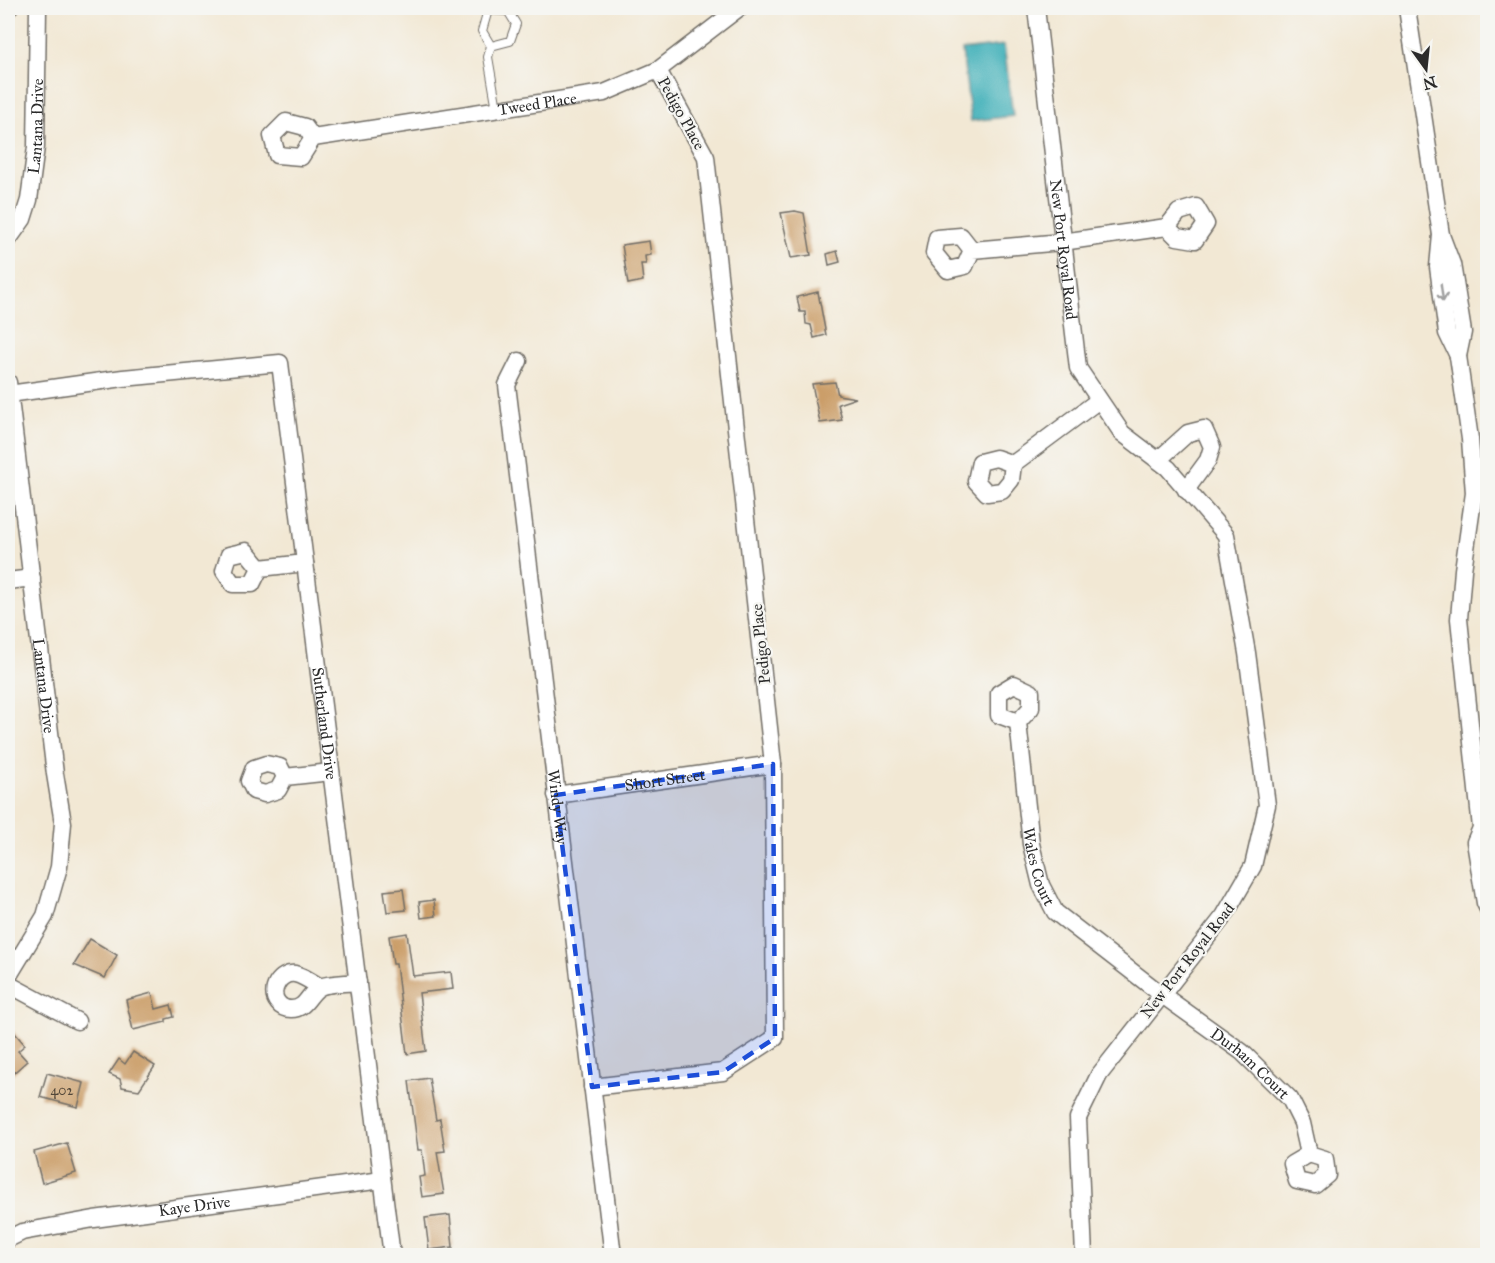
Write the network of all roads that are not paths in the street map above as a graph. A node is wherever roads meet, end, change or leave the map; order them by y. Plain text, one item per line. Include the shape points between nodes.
1 (38, 8) edge
2 (739, 8) edge
3 (1036, 8) edge
4 (1407, 8) edge
5 (491, 46) junction
6 (658, 70) junction
7 (497, 109) junction
8 (313, 138) dead end
9 (1167, 227) dead end
10 (8, 240) edge
11 (1062, 242) junction
12 (972, 250) dead end
13 (519, 361) dead end
14 (8, 388) edge
15 (1099, 400) junction
16 (1158, 460) junction
17 (1013, 464) dead end
18 (1186, 490) junction
19 (305, 564) junction
20 (260, 568) dead end
21 (32, 578) junction
22 (8, 581) edge
23 (1018, 722) dead end
24 (773, 764) junction
25 (331, 772) junction
26 (285, 777) dead end
27 (556, 795) junction
28 (1484, 832) edge
29 (1488, 909) edge
30 (8, 977) edge
31 (358, 982) junction
32 (8, 984) edge
33 (320, 987) dead end
34 (1161, 994) junction
35 (77, 1021) dead end
36 (592, 1088) junction
37 (1309, 1154) dead end
38 (382, 1180) junction
39 (8, 1239) edge
40 (392, 1256) edge
41 (613, 1256) edge
42 (1084, 1256) edge

1 - 10 street, Lantana Drive via 36,147 29,200 23,219
2 - 6 street, Tweed Place
3 - 11 street, New Port Royal Road
4 - 28 street via 1440,235 1438,267 1447,333 1458,356 1470,439 1474,493 1459,619
5 - 5 lane via 510,41 516,24 508,11 488,10 482,31
5 - 7 lane via 488,57
6 - 7 street, Tweed Place via 604,93
6 - 24 street, Pedigo Place via 706,157
7 - 8 street, Tweed Place
9 - 11 street
11 - 12 street
11 - 15 street, New Port Royal Road via 1078,368
13 - 27 street, Windy Way via 507,385
14 - 19 street, Sutherland Drive via 280,363
14 - 21 street, Lantana Drive
15 - 16 street, New Port Royal Road via 1122,433
15 - 17 street
16 - 18 street, New Port Royal Road
16 - 18 street via 1188,433 1204,429 1212,447 1208,460
18 - 34 street, New Port Royal Road via 1226,535 1267,805 1253,866 1224,916
19 - 20 street
19 - 25 street, Sutherland Drive
21 - 22 street
21 - 30 street, Lantana Drive via 63,823 59,867 45,916
23 - 34 street, Wales Court via 1031,844 1041,885 1055,912
24 - 27 street, Short Street
24 - 36 street, Pedigo Place via 775,1038 723,1072
25 - 26 street
25 - 31 street, Sutherland Drive
27 - 36 street, Windy Way
28 - 29 street via 1475,842
31 - 33 street
31 - 38 street, Sutherland Drive
32 - 35 street
34 - 37 street, Durham Court via 1242,1052 1290,1099 1302,1123
34 - 42 street, New Port Royal Road via 1098,1075 1078,1118
36 - 41 street, Windy Way
38 - 39 street, Kaye Drive via 94,1219 22,1232
38 - 40 street, Sutherland Drive

